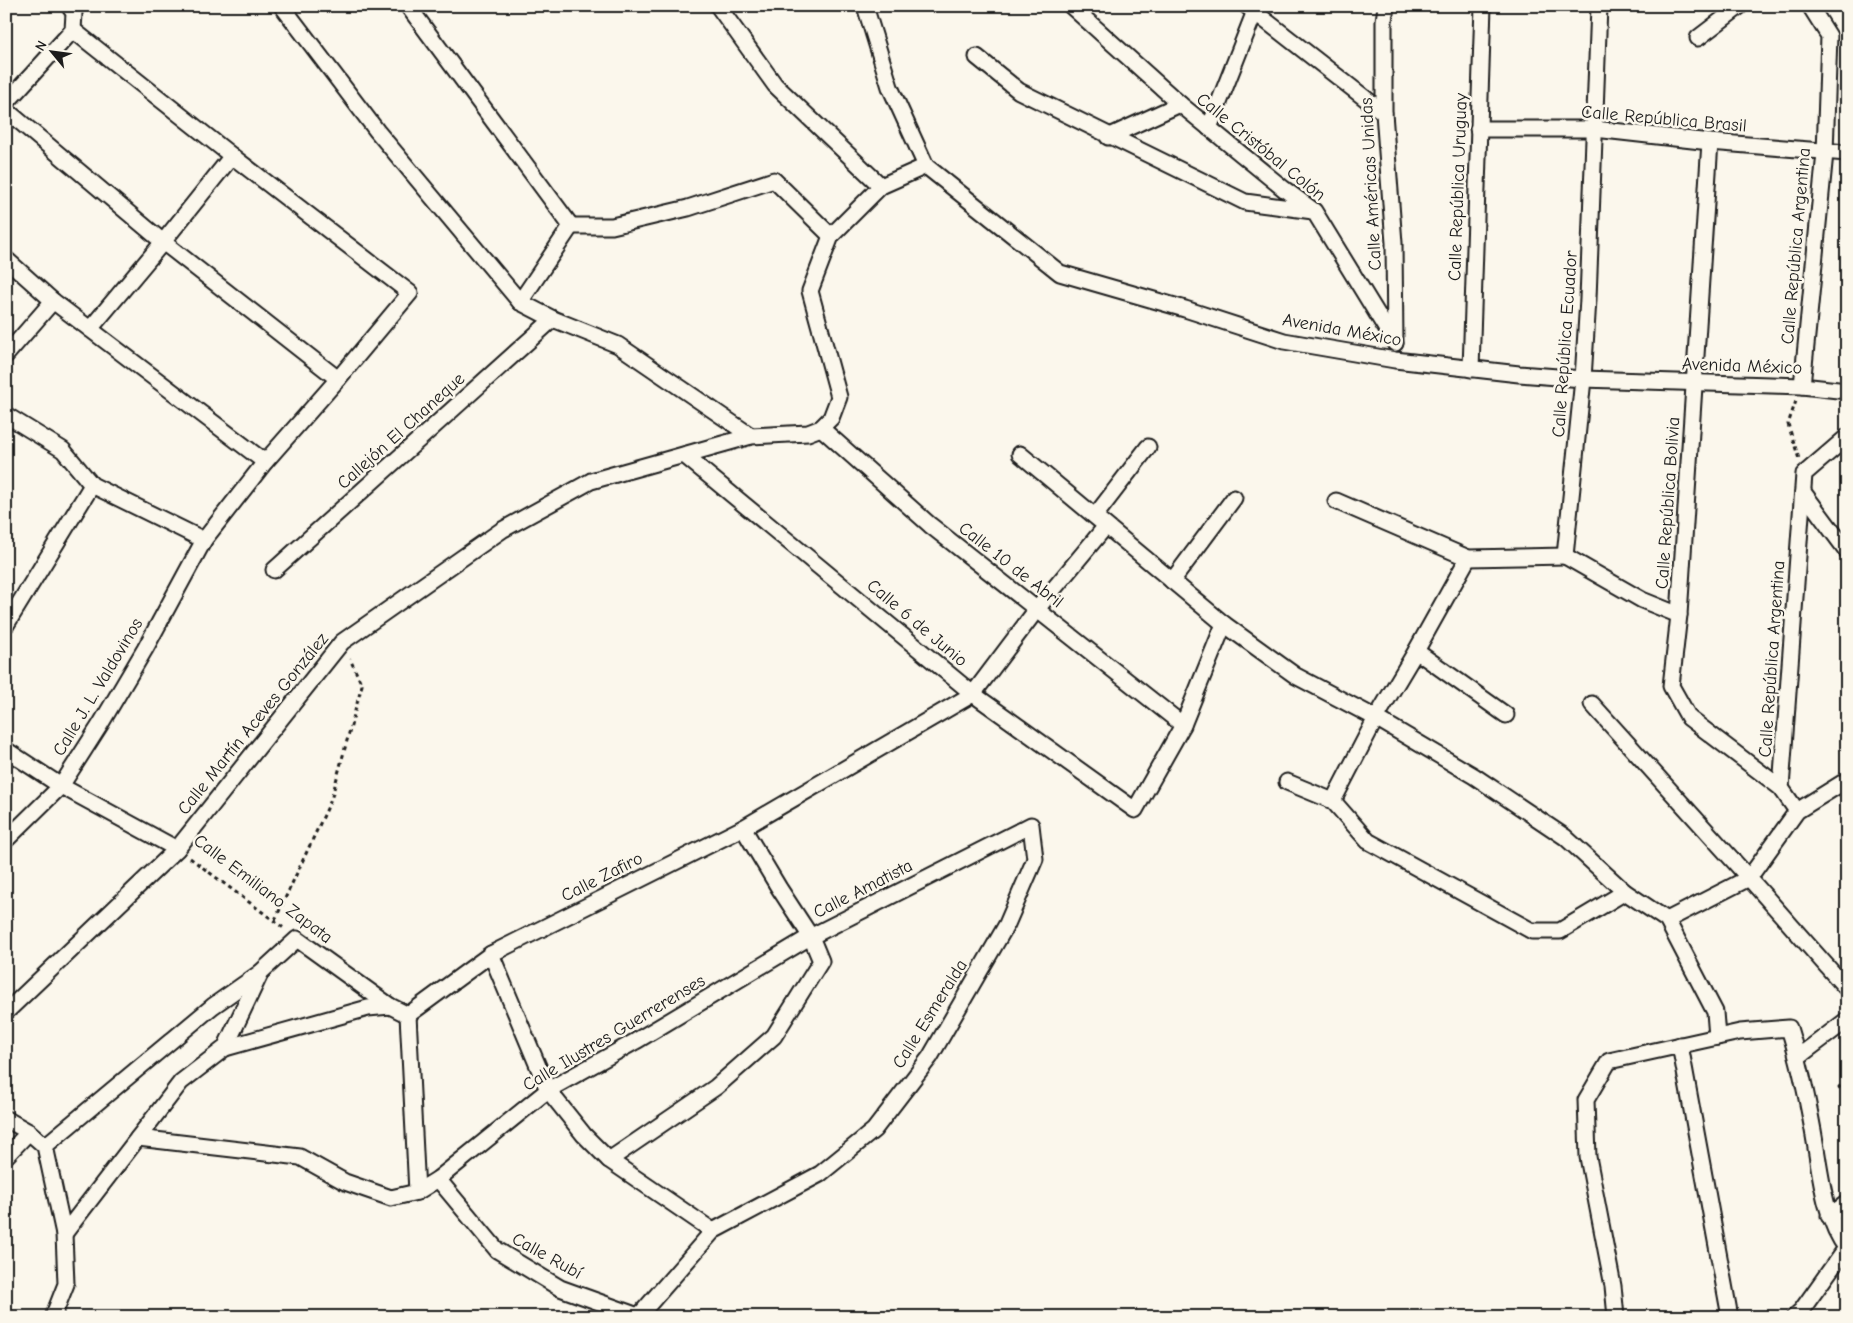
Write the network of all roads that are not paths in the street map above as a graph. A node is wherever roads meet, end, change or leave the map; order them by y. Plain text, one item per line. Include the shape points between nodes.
1 (69, 6) edge
2 (282, 6) edge
3 (408, 6) edge
4 (718, 6) edge
5 (865, 6) edge
6 (1071, 6) edge
7 (1386, 6) edge
8 (1483, 6) edge
9 (1599, 6) edge
10 (1740, 6) edge
11 (1810, 6) edge
12 (1253, 8) edge
13 (73, 30) junction
14 (1698, 38) dead end
15 (977, 57) dead end
16 (6, 103) edge
17 (1180, 104) junction
18 (6, 110) edge
19 (1384, 113) junction
20 (1209, 128) junction
21 (1478, 129) junction
22 (1595, 129) junction
23 (1108, 136) junction
24 (1710, 142) junction
25 (1825, 152) junction
26 (1847, 153) edge
27 (232, 156) junction
28 (926, 166) junction
29 (881, 186) junction
30 (1314, 211) junction
31 (571, 226) junction
32 (831, 236) junction
33 (163, 242) junction
34 (6, 260) edge
35 (53, 301) junction
36 (520, 302) junction
37 (552, 319) junction
38 (90, 328) junction
39 (1395, 343) junction
40 (6, 354) edge
41 (1395, 360) junction
42 (1471, 369) junction
43 (338, 379) junction
44 (1583, 379) junction
45 (1694, 382) junction
46 (1802, 386) junction
47 (1847, 391) edge
48 (6, 415) edge
49 (821, 428) junction
50 (751, 436) junction
51 (1847, 437) edge
52 (1148, 447) dead end
53 (1020, 454) dead end
54 (684, 455) junction
55 (266, 462) junction
56 (92, 485) junction
57 (1804, 492) junction
58 (1234, 498) dead end
59 (1336, 501) dead end
60 (1101, 521) junction
61 (204, 540) junction
62 (1847, 551) edge
63 (1565, 556) junction
64 (1468, 558) junction
65 (274, 570) dead end
66 (1172, 581) junction
67 (1037, 609) junction
68 (1680, 615) junction
69 (1224, 624) junction
70 (6, 625) edge
71 (1416, 651) junction
72 (973, 694) junction
73 (1592, 704) dead end
74 (1506, 714) dead end
75 (1376, 718) junction
76 (1183, 725) junction
77 (6, 750) edge
78 (1847, 780) edge
79 (1287, 782) dead end
80 (61, 786) junction
81 (1781, 788) junction
82 (1333, 801) junction
83 (1797, 811) junction
84 (1031, 825) joint
85 (743, 828) junction
86 (6, 840) edge
87 (177, 849) junction
88 (1749, 878) junction
89 (1625, 892) junction
90 (1667, 920) junction
91 (811, 937) junction
92 (491, 954) junction
93 (261, 972) junction
94 (1847, 989) edge
95 (390, 1006) junction
96 (6, 1012) edge
97 (408, 1015) junction
98 (1847, 1020) edge
99 (1717, 1037) junction
100 (1680, 1045) junction
101 (225, 1048) junction
102 (1798, 1057) junction
103 (548, 1090) junction
104 (6, 1119) edge
105 (28, 1132) junction
106 (138, 1138) junction
107 (45, 1146) junction
108 (6, 1156) edge
109 (609, 1160) junction
110 (438, 1179) junction
111 (417, 1192) junction
112 (1847, 1203) edge
113 (1829, 1216) junction
114 (713, 1231) junction
115 (64, 1234) junction
116 (1846, 1249) edge
117 (638, 1316) edge
118 (53, 1317) edge
119 (1616, 1317) edge
120 (1730, 1317) edge
121 (1794, 1317) edge

1 - 13 street via 74,13
2 - 36 street via 377,131
3 - 31 street
4 - 29 street via 775,85
5 - 28 street via 890,87
6 - 17 street, Calle Cristóbal Colón
7 - 19 street, Calle Américas Unidas
8 - 21 street, Calle República Uruguay
9 - 22 street, Calle República Ecuador
10 - 14 street
11 - 25 street, Calle República Argentina via 1829,36
12 - 19 street
12 - 20 street
13 - 16 street
13 - 27 street
15 - 23 street via 1019,91
17 - 20 street, Calle Cristóbal Colón
17 - 23 street
18 - 33 street
19 - 39 street, Calle Américas Unidas via 1394,243
20 - 30 street, Calle Cristóbal Colón
21 - 22 street, Calle República Brasil
21 - 42 street, Calle República Uruguay
22 - 24 street, Calle República Brasil
22 - 44 street, Calle República Ecuador
23 - 30 street via 1245,202
24 - 25 street, Calle República Brasil
24 - 45 street, Calle República Bolivia
25 - 26 street, Calle República Brasil
25 - 46 street, Calle República Argentina
27 - 33 street
27 - 43 street, Calle J. L. Valdovinos via 410,293
28 - 29 street
28 - 41 street, Avenida México via 1060,273 1284,341
29 - 32 street
30 - 39 street, Calle Cristóbal Colón
31 - 32 street via 612,226 688,208 774,180
31 - 36 street
32 - 49 street via 810,290 839,397 831,418
33 - 38 street
33 - 43 street
34 - 35 street
35 - 38 street
35 - 40 street
36 - 37 street
37 - 50 street via 618,345
37 - 65 street, Callejón El Chaneque
38 - 55 street
39 - 41 street, Calle Américas Unidas
41 - 42 street, Avenida México
42 - 44 street, Avenida México
43 - 55 street, Calle J. L. Valdovinos
44 - 45 street, Avenida México
44 - 63 street, Calle República Ecuador
45 - 46 street, Avenida México
45 - 68 street, Calle República Bolivia
46 - 47 street, Avenida México
48 - 56 street via 63,450
49 - 50 street, Calle Martín Aceves González via 808,433
49 - 67 street, Calle 10 de Abril via 930,525
50 - 54 street, Calle Martín Aceves González
51 - 57 street, Calle República Argentina via 1804,474
52 - 60 street
53 - 60 street
54 - 72 street, Calle 6 de Junio
54 - 87 street, Calle Martín Aceves González via 591,481 502,530 342,642
55 - 61 street, Calle J. L. Valdovinos
56 - 61 street
56 - 70 street
57 - 62 street
57 - 81 street, Calle República Argentina
58 - 66 street
59 - 64 street
60 - 66 street
60 - 67 street
61 - 80 street, Calle J. L. Valdovinos via 110,708
63 - 64 street
63 - 68 street via 1642,600
64 - 71 street
66 - 69 street
67 - 72 street
67 - 76 street, Calle 10 de Abril
68 - 81 street, Calle República Bolivia via 1671,686 1689,718
69 - 75 street via 1296,676
69 - 76 street
71 - 74 street
71 - 75 street
72 - 76 street, Calle 6 de Junio via 1135,810
72 - 85 street, Calle Zafiro
73 - 88 street
75 - 82 street
75 - 89 street via 1474,776 1565,837
77 - 80 street, Calle Emiliano Zapata
78 - 83 street
79 - 82 street
80 - 86 street, Calle J. L. Valdovinos
80 - 87 street, Calle Emiliano Zapata
81 - 83 street, Calle República Bolivia
82 - 89 street via 1368,841 1532,931 1560,931
83 - 88 street
84 - 91 street, Calle Amatista
84 - 114 street, Calle Esmeralda via 1035,859 1007,924 930,1057 874,1130 820,1174
85 - 91 street
85 - 92 street, Calle Zafiro
87 - 96 street, Calle Martín Aceves González
88 - 90 street
88 - 94 street
89 - 90 street
90 - 99 street via 1715,1012
91 - 103 street, Calle Ilustres Guerrerenses
91 - 109 street, Calle Amatista via 821,960 774,1036 716,1087
92 - 97 street, Calle Zafiro
92 - 103 street
93 - 95 street, Calle Emiliano Zapata via 297,939
93 - 101 street
93 - 107 street via 212,1006
95 - 97 street, Calle Emiliano Zapata
95 - 101 street via 368,1008
97 - 111 street
98 - 102 street
99 - 100 street
99 - 102 street via 1789,1028
100 - 119 street via 1609,1061 1586,1100 1588,1157
100 - 120 street
101 - 106 street via 181,1082
102 - 113 street
103 - 109 street
103 - 110 street, Calle Ilustres Guerrerenses
104 - 105 street
105 - 107 street
105 - 108 street
106 - 111 street, Calle Ilustres Guerrerenses via 300,1157 345,1182 391,1198
106 - 115 street
107 - 115 street
109 - 114 street
110 - 111 street, Calle Ilustres Guerrerenses
110 - 117 street, Calle Rubí via 497,1250 560,1288
112 - 113 street
113 - 116 street
114 - 117 street, Calle Esmeralda
115 - 118 street via 66,1284
116 - 121 street via 1802,1311

